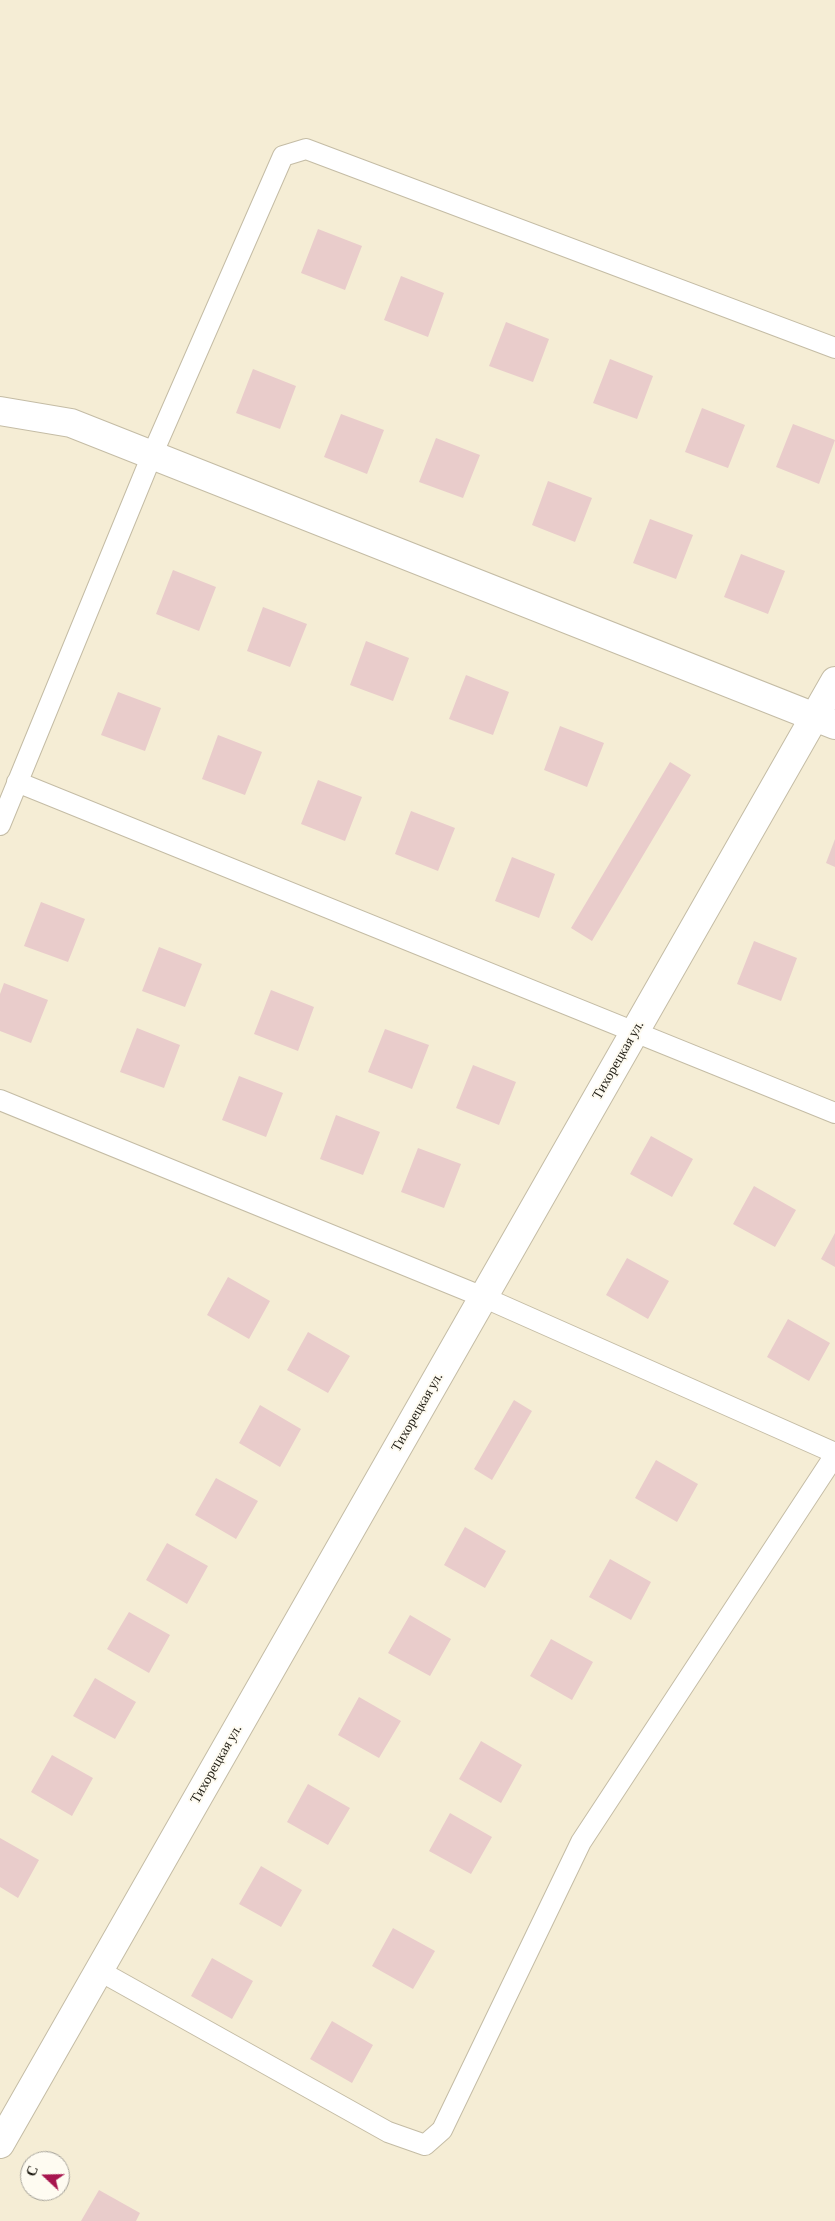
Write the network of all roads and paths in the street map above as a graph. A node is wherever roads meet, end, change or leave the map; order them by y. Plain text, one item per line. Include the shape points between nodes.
1 (835, 348) edge
2 (0, 411) edge
3 (152, 455) junction
4 (835, 681) edge
5 (824, 721) edge
6 (18, 782) junction
7 (0, 825) edge
8 (634, 1032) junction
9 (0, 1100) edge
10 (835, 1113) edge
11 (483, 1297) junction
12 (835, 1454) edge
13 (98, 1970) junction
14 (0, 2144) edge

1 - 3 lane via 306,149 282,156
2 - 3 street via 71,423
3 - 5 street
3 - 6 lane
4 - 5 street, Тихорецкая ул.
5 - 8 street, Тихорецкая ул.
6 - 7 lane
6 - 8 lane
8 - 10 lane
8 - 11 street, Тихорецкая ул.
9 - 11 lane
11 - 12 lane
11 - 13 street, Тихорецкая ул.
12 - 13 lane via 581,1842 442,2130 424,2144 388,2132
13 - 14 street, Тихорецкая ул.

